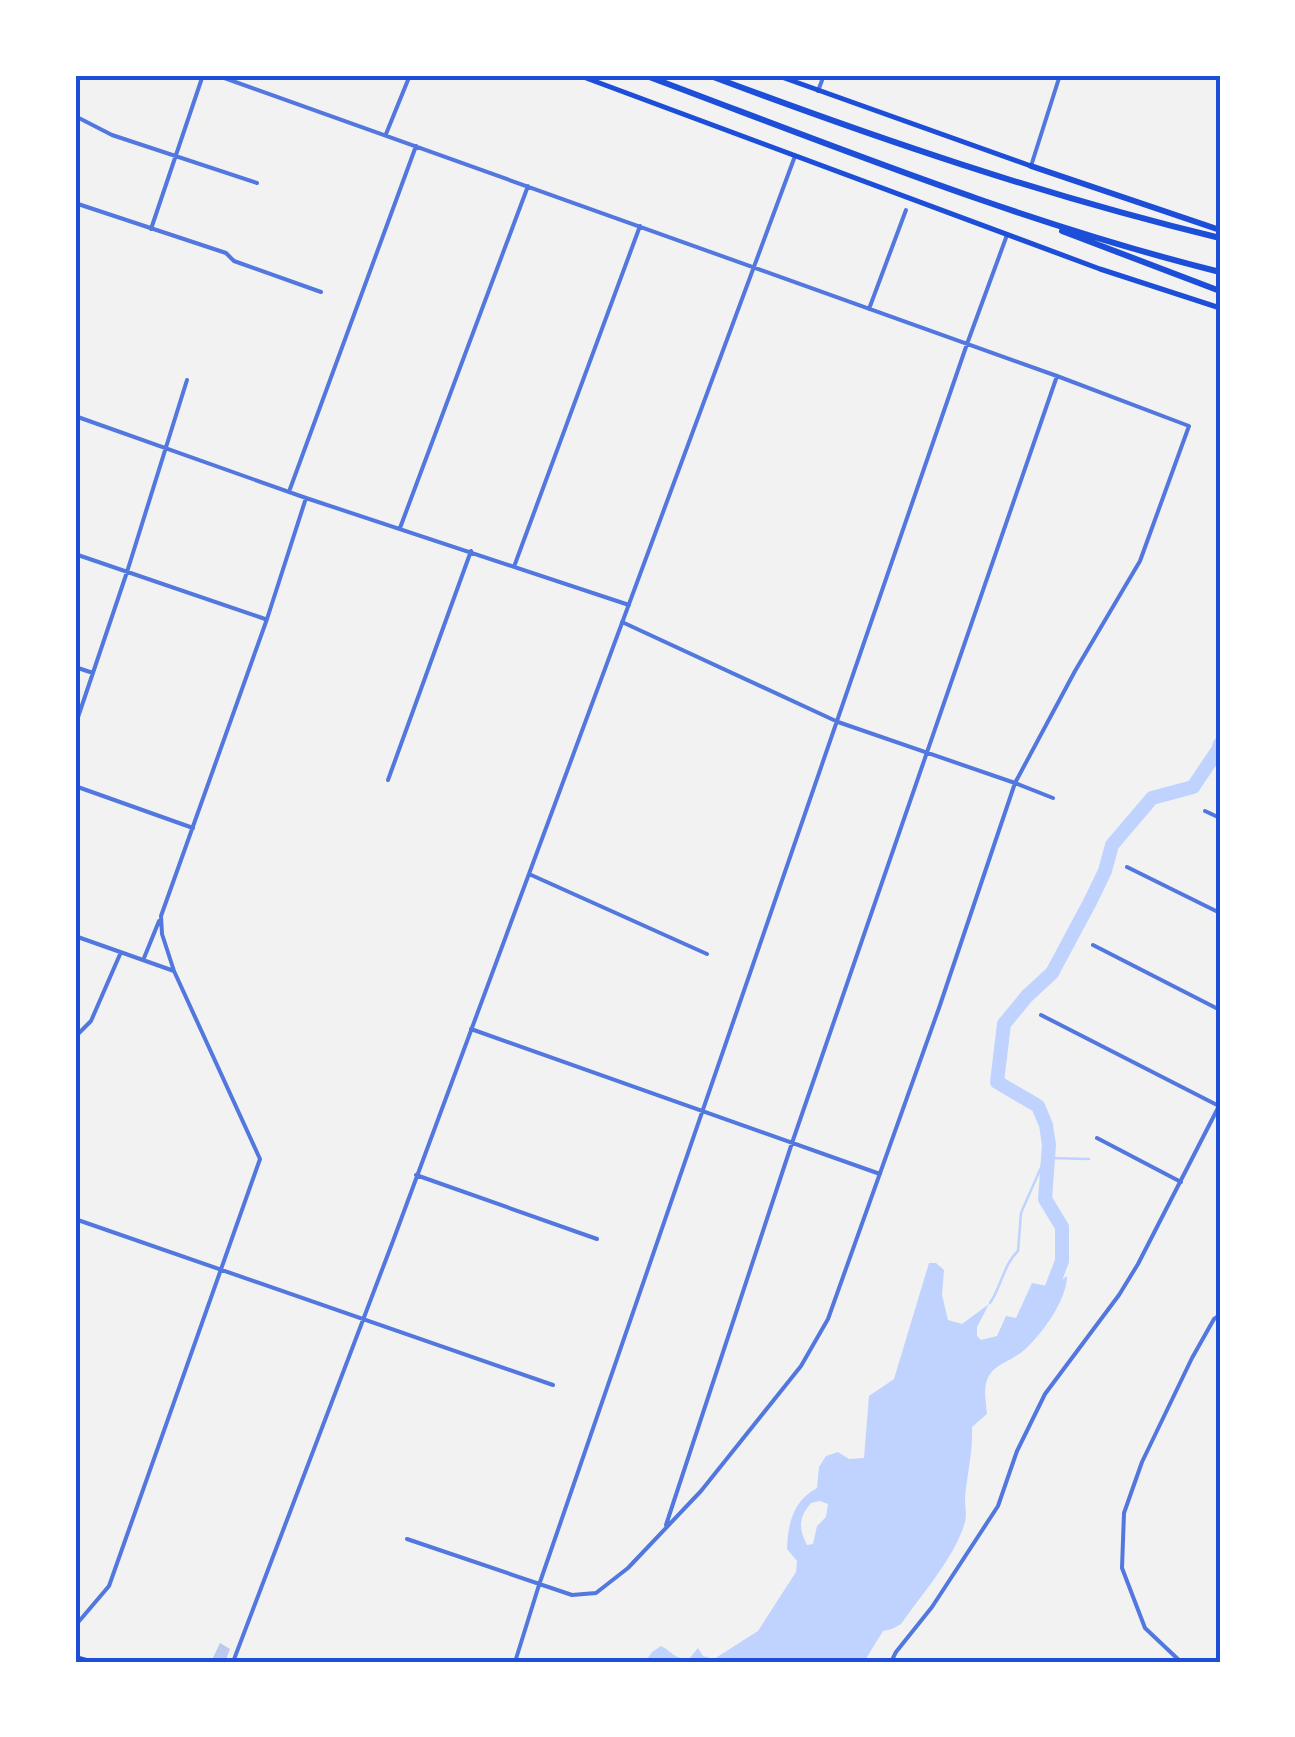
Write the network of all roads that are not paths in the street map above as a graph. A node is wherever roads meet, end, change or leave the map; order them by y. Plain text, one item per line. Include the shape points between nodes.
1 (204, 75) edge
2 (216, 75) edge
3 (410, 75) edge
4 (578, 75) edge
5 (644, 75) edge
6 (708, 75) edge
7 (776, 75) edge
8 (824, 75) edge
9 (1060, 75) edge
10 (818, 91) junction
11 (75, 116) edge
12 (386, 134) junction
13 (416, 146) junction
14 (177, 156) junction
15 (794, 156) junction
16 (1031, 166) junction
17 (257, 183) dead end
18 (528, 186) junction
19 (75, 203) edge
20 (906, 210) dead end
21 (1020, 214) junction
22 (640, 226) junction
23 (151, 229) junction
24 (1220, 234) edge
25 (1007, 235) junction
26 (753, 266) junction
27 (1220, 272) edge
28 (1220, 291) edge
29 (320, 292) dead end
30 (1220, 308) edge
31 (869, 309) junction
32 (967, 344) junction
33 (1057, 376) junction
34 (187, 380) dead end
35 (75, 416) edge
36 (166, 448) junction
37 (289, 490) junction
38 (306, 498) junction
39 (400, 528) junction
40 (471, 551) junction
41 (75, 554) edge
42 (515, 565) junction
43 (127, 572) junction
44 (628, 605) junction
45 (266, 619) junction
46 (622, 622) junction
47 (75, 667) edge
48 (93, 673) junction
49 (838, 722) junction
50 (75, 726) edge
51 (928, 754) junction
52 (388, 780) dead end
53 (1016, 783) junction
54 (75, 786) edge
55 (1053, 798) dead end
56 (1205, 810) dead end
57 (1220, 818) edge
58 (194, 828) junction
59 (1127, 867) dead end
60 (528, 874) junction
61 (1220, 913) edge
62 (161, 916) junction
63 (75, 936) edge
64 (1093, 945) dead end
65 (121, 952) junction
66 (707, 954) dead end
67 (143, 960) junction
68 (174, 971) junction
69 (1220, 1010) edge
70 (1041, 1016) dead end
71 (471, 1028) junction
72 (75, 1037) edge
73 (1220, 1105) edge
74 (702, 1112) junction
75 (1097, 1138) dead end
76 (792, 1142) junction
77 (880, 1174) junction
78 (416, 1175) junction
79 (1181, 1182) junction
80 (75, 1219) edge
81 (597, 1239) dead end
82 (222, 1269) junction
83 (1220, 1314) edge
84 (362, 1317) junction
85 (553, 1384) dead end
86 (664, 1529) junction
87 (407, 1539) dead end
88 (538, 1586) junction
89 (75, 1626) edge
90 (75, 1658) edge
91 (90, 1662) edge
92 (233, 1662) edge
93 (515, 1662) edge
94 (891, 1662) edge
95 (1181, 1662) edge

1 - 14 street
2 - 12 street
3 - 12 street
4 - 15 main road
5 - 21 main road
6 - 24 main road via 971,168 1140,218
7 - 10 main road
8 - 10 street
9 - 16 street
10 - 16 main road
11 - 14 street
12 - 13 street
13 - 18 street
13 - 37 street
14 - 17 street
14 - 23 street
15 - 25 main road
15 - 26 street
16 - 24 main road
18 - 22 street
18 - 39 street
19 - 23 street
20 - 31 street
21 - 27 main road
21 - 28 main road
22 - 26 street
22 - 42 street
23 - 29 street
25 - 30 main road
25 - 32 street
26 - 31 street
26 - 44 street
31 - 32 street
32 - 33 street
32 - 49 street
33 - 51 street
33 - 53 street via 1188,426 1140,561
34 - 36 street
35 - 36 street
36 - 37 street
36 - 43 street
37 - 38 street
38 - 39 street
38 - 45 street
39 - 40 street
40 - 42 street
40 - 52 street
41 - 43 street
42 - 44 street
43 - 45 street
43 - 48 street
44 - 46 street
45 - 58 street
46 - 49 street
46 - 60 street
47 - 48 street
48 - 50 street
49 - 51 street
49 - 74 street
51 - 53 street
51 - 76 street
53 - 55 street
53 - 77 street
54 - 58 street
56 - 57 street
58 - 62 street
59 - 61 street
60 - 66 street
60 - 71 street
62 - 67 street
62 - 68 street
63 - 65 street
64 - 69 street
65 - 67 street
65 - 72 street via 92,1021
67 - 68 street
68 - 82 street via 260,1159
70 - 73 street
71 - 74 street
71 - 78 street
73 - 79 street
74 - 76 street
74 - 88 street
75 - 79 street
76 - 77 street
76 - 86 street
77 - 86 street via 818,1340
78 - 81 street
78 - 84 street
79 - 94 street via 1119,1295 1046,1394 998,1506
80 - 82 street
82 - 84 street
82 - 89 street via 110,1586
83 - 95 street via 1182,1378 1124,1514 1122,1568 1145,1628
84 - 85 street
84 - 92 street
86 - 88 street via 596,1593 572,1596
87 - 88 street
88 - 93 street
90 - 91 main road

